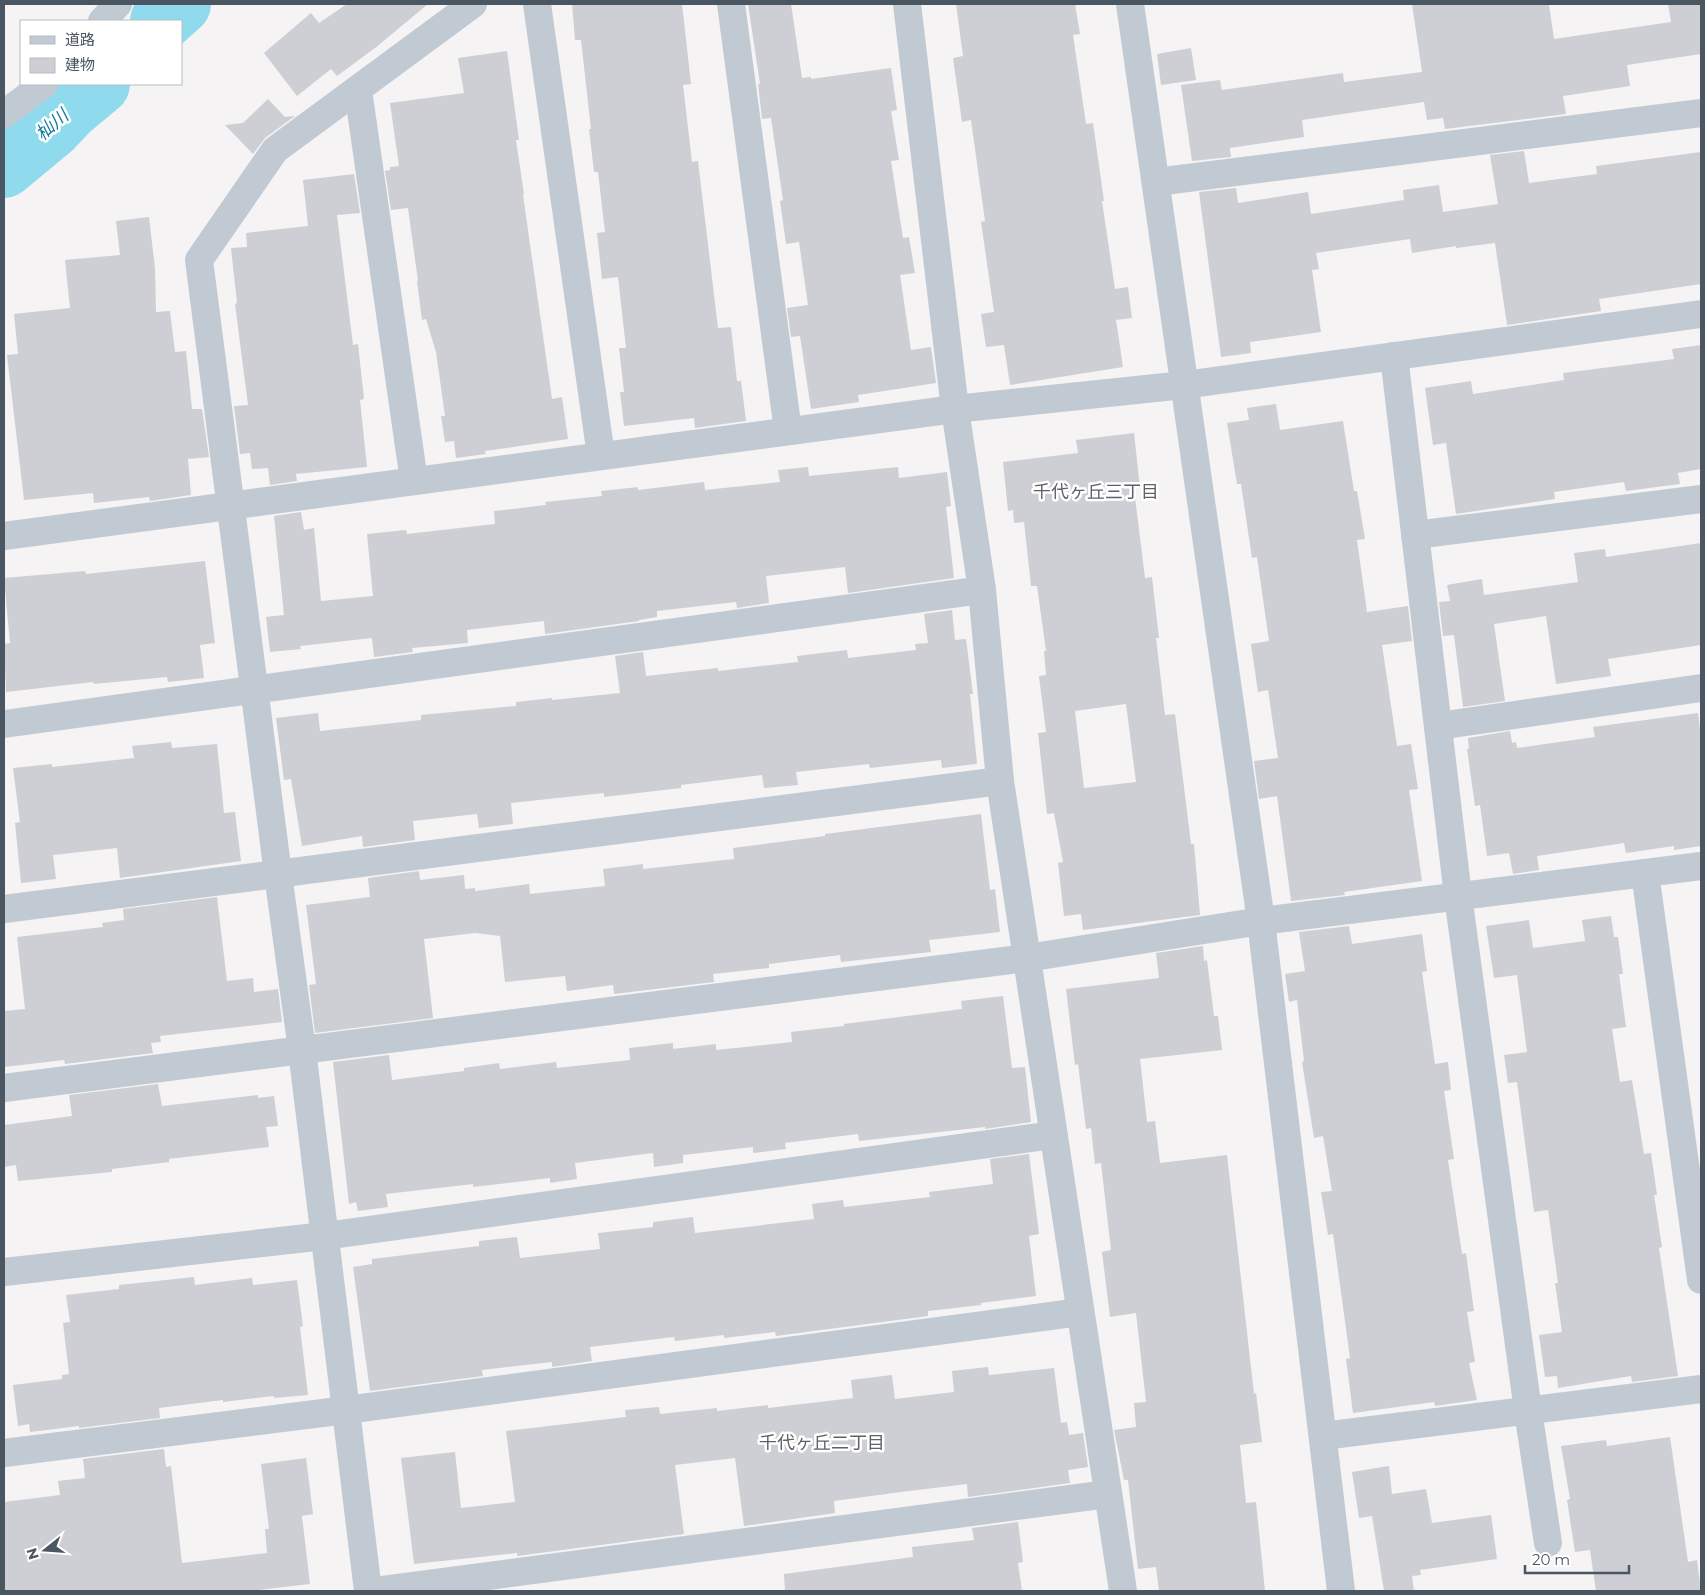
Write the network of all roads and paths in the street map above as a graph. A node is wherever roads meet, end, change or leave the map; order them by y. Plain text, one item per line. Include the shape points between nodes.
1 (118, 4) edge
2 (474, 4) edge
3 (537, 4) edge
4 (731, 4) edge
5 (907, 4) edge
6 (1130, 4) edge
7 (103, 20) edge
8 (43, 85) edge
9 (358, 90) junction
10 (1701, 113) edge
11 (4, 114) edge
12 (1156, 182) junction
13 (1701, 314) edge
14 (1394, 356) junction
15 (1184, 385) junction
16 (955, 408) junction
17 (788, 431) junction
18 (601, 456) junction
19 (414, 481) junction
20 (1701, 499) edge
21 (232, 506) junction
22 (1415, 534) junction
23 (4, 536) edge
24 (982, 590) junction
25 (1701, 688) edge
26 (254, 689) junction
27 (4, 724) edge
28 (1438, 726) junction
29 (1000, 781) junction
30 (1701, 866) edge
31 (1644, 872) junction
32 (278, 874) junction
33 (1458, 896) junction
34 (4, 909) edge
35 (1261, 921) junction
36 (1027, 958) junction
37 (302, 1050) junction
38 (4, 1088) edge
39 (1054, 1135) junction
40 (325, 1236) junction
41 (4, 1272) edge
42 (1701, 1280) edge
43 (1080, 1312) junction
44 (1701, 1389) edge
45 (346, 1410) junction
46 (1528, 1411) junction
47 (1323, 1436) junction
48 (4, 1453) edge
49 (1108, 1494) junction
50 (1548, 1544) dead end
51 (368, 1591) edge
52 (375, 1591) edge
53 (1123, 1591) edge
54 (1341, 1591) edge

1 - 7 street
2 - 9 street
3 - 18 street
4 - 17 street
5 - 16 street
6 - 12 street
8 - 11 street
9 - 19 street
9 - 21 street via 275,150 199,260
10 - 12 street
12 - 15 street
13 - 14 street
14 - 15 street
14 - 22 street
15 - 16 street
15 - 35 street
16 - 17 street
16 - 24 street
17 - 18 street
18 - 19 street
19 - 21 street
20 - 22 street
21 - 23 street
21 - 26 street
22 - 28 street
24 - 26 street
24 - 29 street
25 - 28 street
26 - 27 street
26 - 32 street
28 - 33 street
29 - 32 street
29 - 36 street
30 - 31 street
31 - 33 street
31 - 42 street
32 - 34 street
32 - 37 street
33 - 35 street
33 - 46 street
35 - 36 street
35 - 47 street
36 - 37 street
36 - 39 street
37 - 38 street
37 - 40 street
39 - 40 street
39 - 43 street
40 - 41 street
40 - 45 street
43 - 45 street
43 - 49 street
44 - 46 street
45 - 48 street
45 - 51 street
46 - 47 street
46 - 50 street
47 - 54 street
49 - 52 street
49 - 53 street

